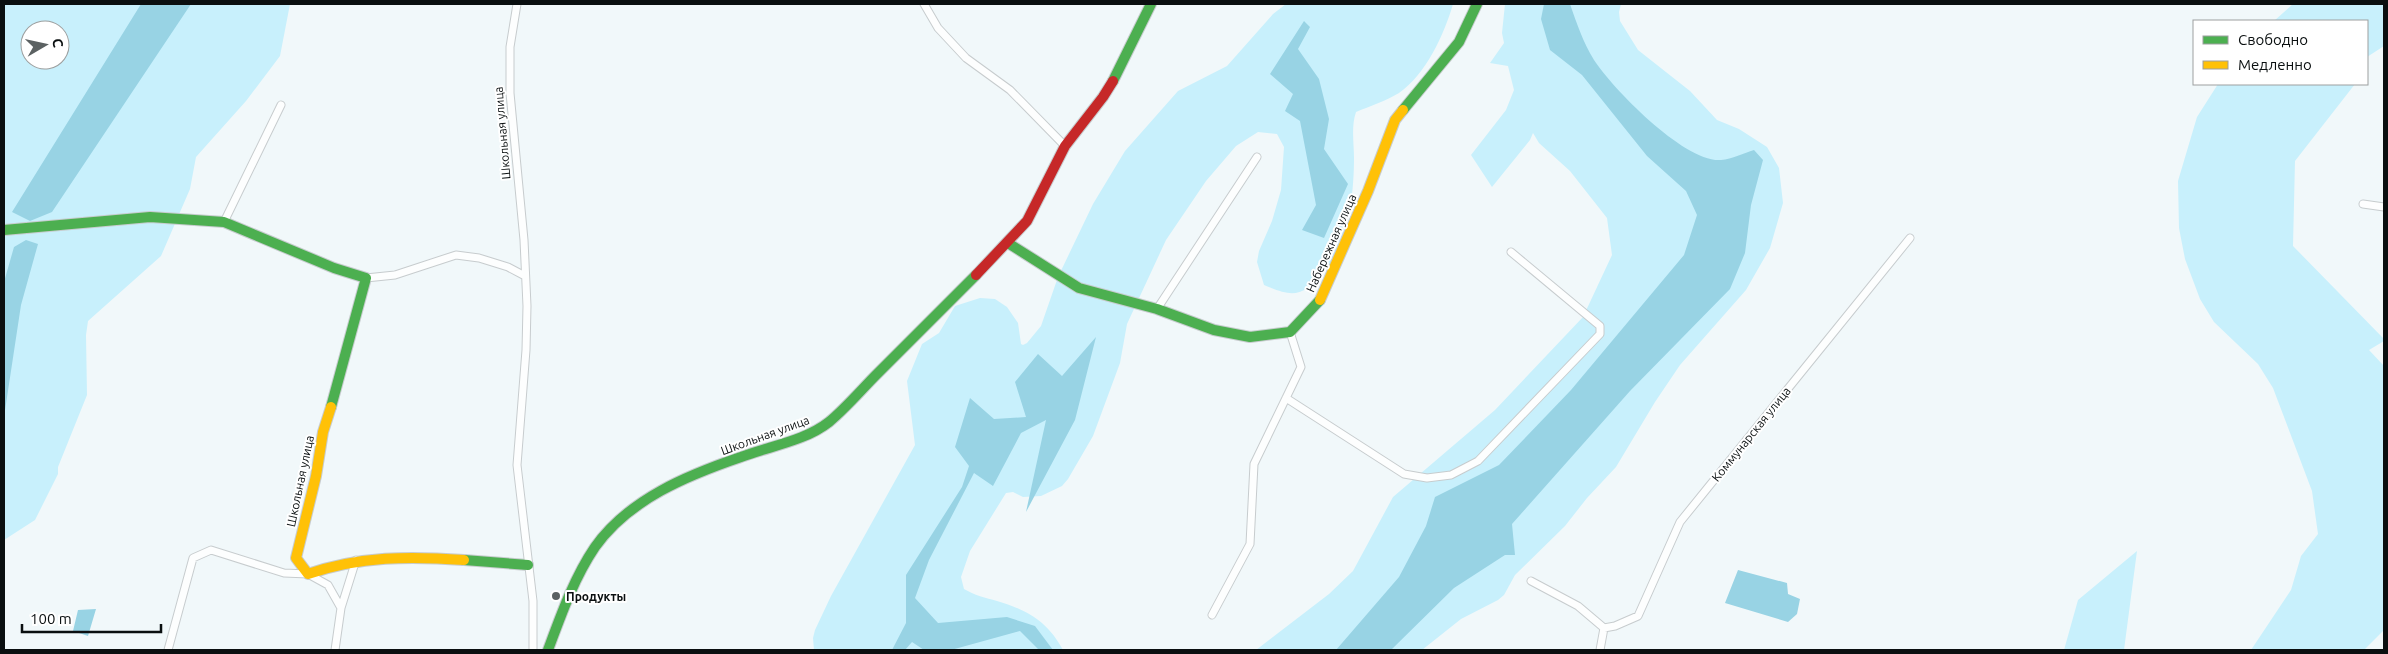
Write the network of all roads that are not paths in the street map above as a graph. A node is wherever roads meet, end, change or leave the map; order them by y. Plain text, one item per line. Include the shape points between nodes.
1 (517, 4) edge
2 (924, 4) edge
3 (1151, 4) edge
4 (1477, 4) edge
5 (281, 105) dead end
6 (1065, 146) junction
7 (1257, 157) dead end
8 (2363, 204) dead end
9 (2384, 208) edge
10 (224, 222) junction
11 (4, 230) edge
12 (1910, 238) dead end
13 (1008, 243) junction
14 (1511, 252) dead end
15 (525, 276) junction
16 (366, 278) junction
17 (1157, 309) junction
18 (1290, 332) junction
19 (1286, 398) junction
20 (356, 560) junction
21 (528, 565) junction
22 (308, 574) junction
23 (1531, 581) dead end
24 (342, 608) junction
25 (1212, 615) dead end
26 (1604, 628) junction
27 (168, 650) edge
28 (335, 650) edge
29 (533, 650) edge
30 (548, 650) edge
31 (1600, 650) edge

1 - 15 street, Школьная улица via 510,47 510,93
2 - 6 street via 938,28 966,58 1010,90
3 - 6 street, Школьная улица via 1112,82
4 - 18 street, Набережная улица via 1459,42 1395,120 1323,296
5 - 10 street
6 - 13 street, Школьная улица via 1026,221
7 - 17 street
8 - 9 street
10 - 11 street via 150,216
10 - 16 street
12 - 26 street, Коммунарская улица via 1680,522 1638,616
13 - 17 street via 1080,288
13 - 30 street, Школьная улица via 829,422 813,433 775,444 685,480 654,496 615,525 595,547
14 - 19 street via 1600,326 1600,334 1478,461 1450,475 1428,478 1404,474
15 - 16 street via 508,266 456,255 396,275
15 - 21 street, Школьная улица via 526,350 517,465
16 - 22 street, Школьная улица via 340,381 323,432 296,558
17 - 18 street via 1214,330 1250,338
18 - 19 street via 1301,367
19 - 25 street via 1254,464 1250,544
20 - 21 street via 410,558
20 - 22 street via 330,564
20 - 24 street
21 - 29 street, Школьная улица via 533,601
22 - 24 street via 328,585
22 - 27 street via 284,573 211,550 193,558
23 - 26 street via 1578,606
24 - 28 street
26 - 31 street

